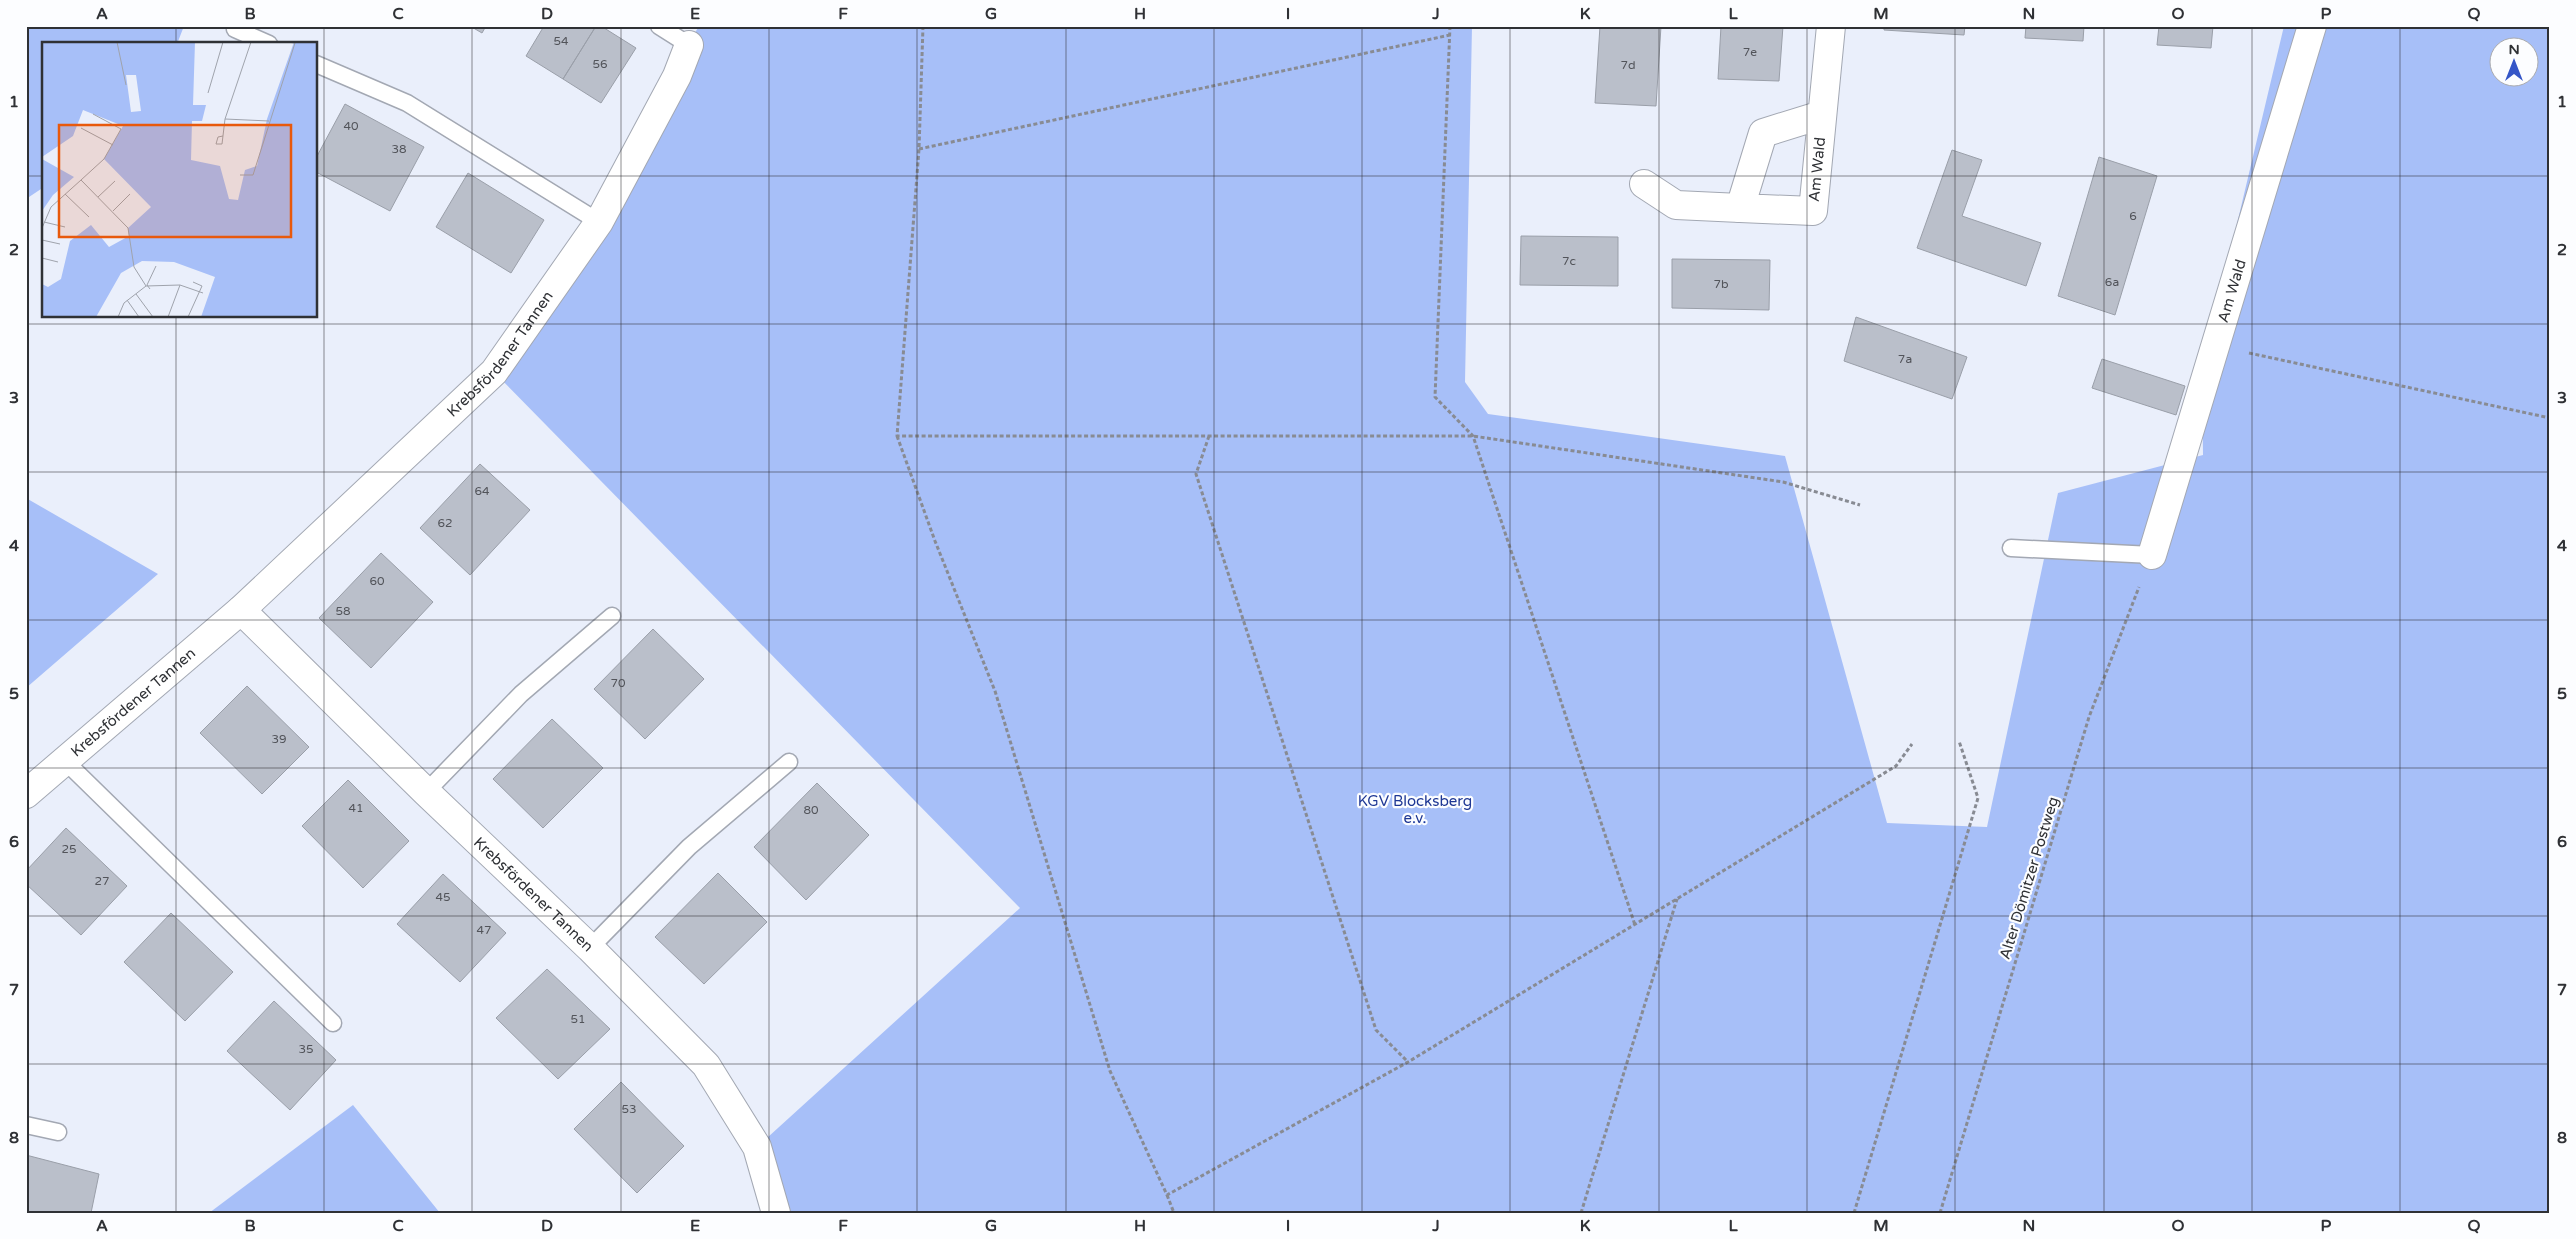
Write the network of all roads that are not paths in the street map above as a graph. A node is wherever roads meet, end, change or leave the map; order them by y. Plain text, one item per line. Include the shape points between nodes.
1 (659, 26) edge
2 (1831, 26) edge
3 (2312, 26) edge
4 (235, 29) dead end
5 (264, 42) edge
6 (689, 45) joint
7 (318, 65) edge
8 (1821, 115) junction
9 (1644, 184) dead end
10 (1740, 208) junction
11 (599, 222) junction
12 (2012, 548) dead end
13 (2152, 555) joint
14 (241, 610) junction
15 (612, 616) dead end
16 (64, 760) junction
17 (789, 762) dead end
18 (426, 792) junction
19 (26, 794) edge
20 (590, 948) junction
21 (333, 1022) dead end
22 (26, 1124) edge
23 (58, 1132) dead end
24 (776, 1213) edge

1 - 6 lane
2 - 8 street, Am Wald
3 - 13 street, Am Wald
4 - 5 lane
6 - 11 street, Krebsfördener Tannen via 677,76
7 - 11 lane via 407,103
8 - 10 street, Am Wald via 1763,133
8 - 10 street, Am Wald via 1813,211
9 - 10 street, Am Wald via 1676,205
11 - 14 street, Krebsfördener Tannen via 494,372
12 - 13 lane
14 - 16 street, Krebsfördener Tannen
14 - 18 street, Krebsfördener Tannen
15 - 18 lane via 521,694
16 - 19 street, Krebsfördener Tannen
16 - 21 lane
17 - 20 lane via 689,847
18 - 20 street, Krebsfördener Tannen
20 - 24 street, Krebsfördener Tannen via 706,1065 757,1147
22 - 23 lane

